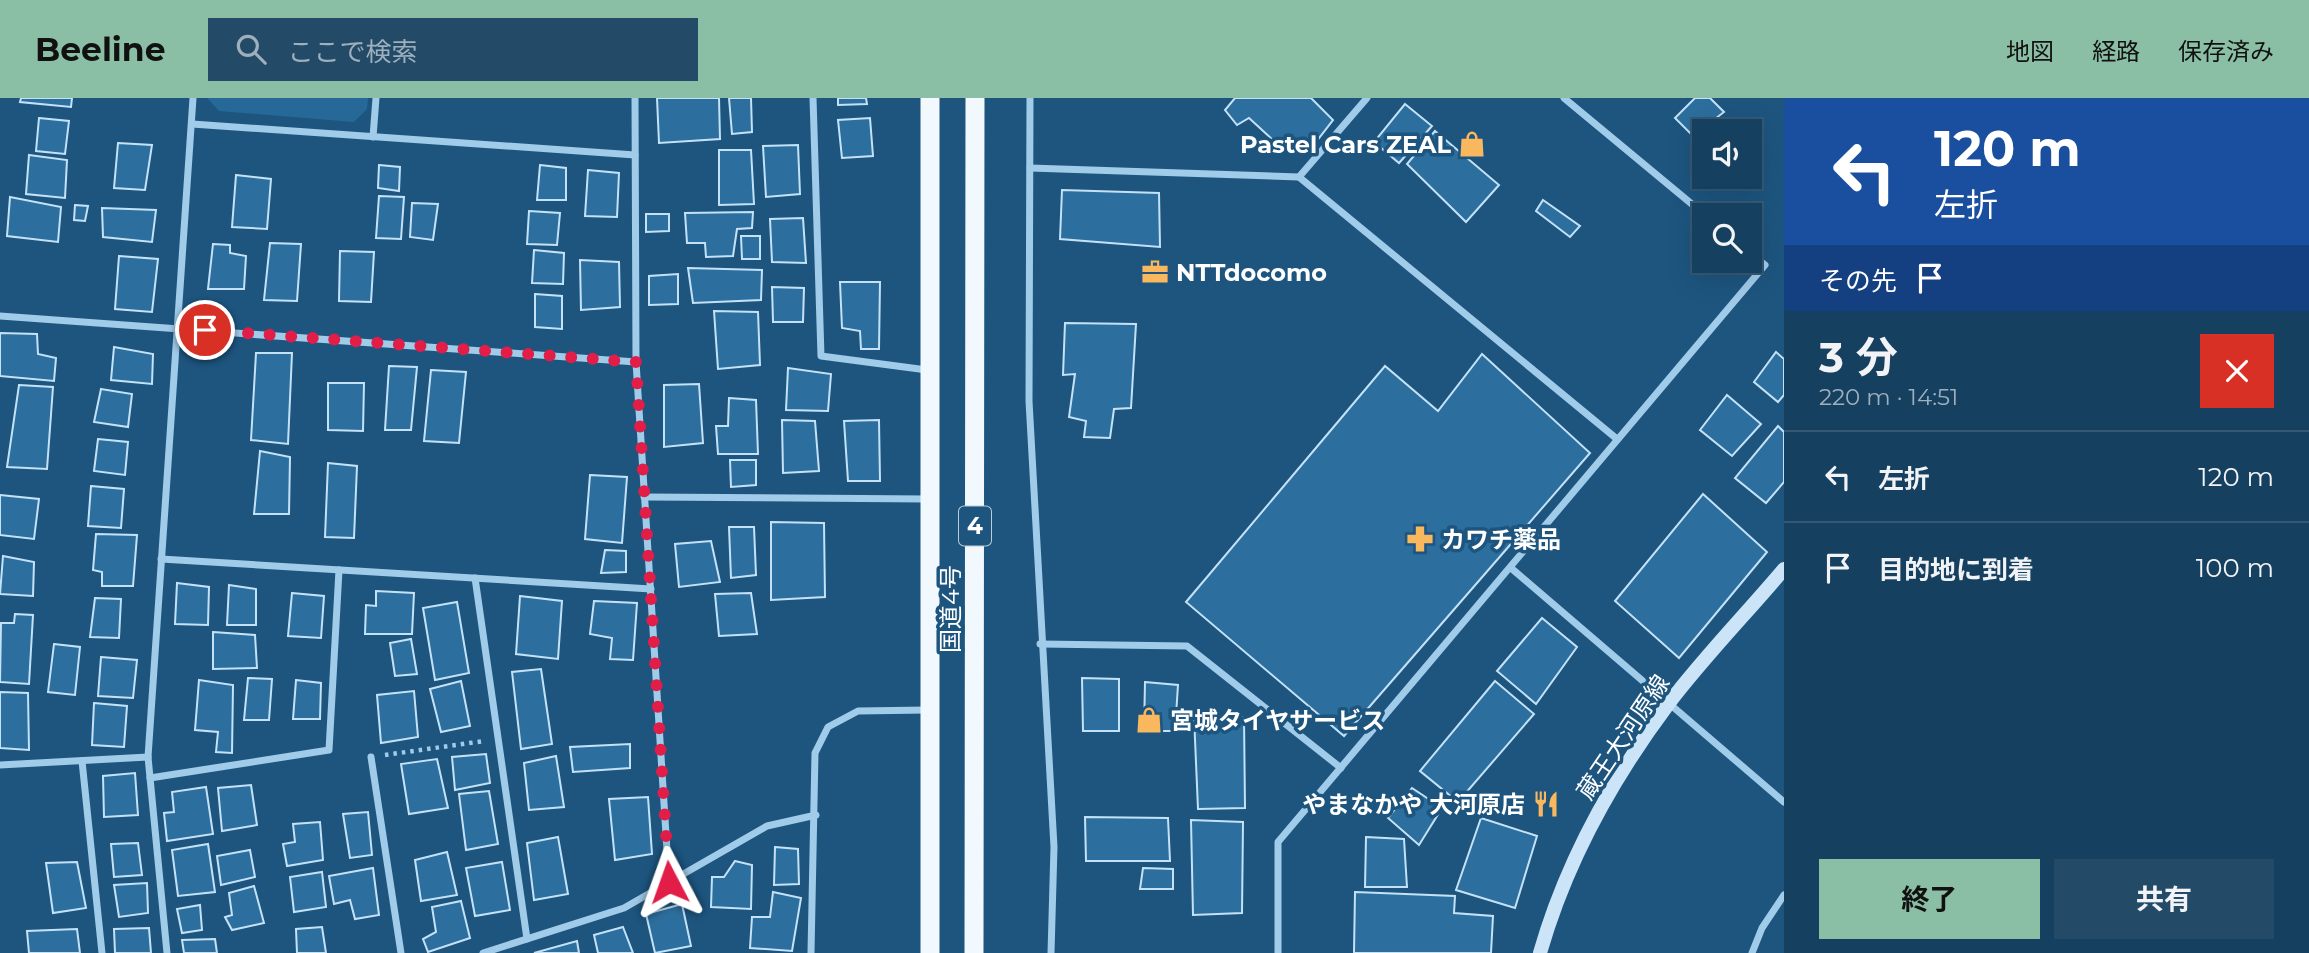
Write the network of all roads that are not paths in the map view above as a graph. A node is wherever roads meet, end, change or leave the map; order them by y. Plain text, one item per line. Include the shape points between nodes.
1 (193, 98) edge
2 (376, 98) edge
3 (635, 98) edge
4 (813, 98) edge
5 (930, 98) edge
6 (975, 98) edge
7 (1030, 98) edge
8 (1367, 98) edge
9 (1564, 98) edge
10 (192, 124) junction
11 (373, 137) junction
12 (635, 155) junction
13 (1030, 168) junction
14 (1299, 177) junction
15 (1692, 204) edge
16 (1758, 273) edge
17 (0, 316) edge
18 (178, 328) junction
19 (636, 362) junction
20 (931, 370) junction
21 (1617, 439) junction
22 (644, 497) junction
23 (931, 499) junction
24 (161, 559) junction
25 (1511, 569) junction
26 (1784, 569) edge
27 (339, 570) junction
28 (475, 578) junction
29 (650, 589) junction
30 (1040, 644) junction
31 (1670, 703) junction
32 (932, 709) junction
33 (148, 757) junction
34 (371, 757) road end
35 (82, 761) junction
36 (0, 765) edge
37 (1341, 768) junction
38 (150, 778) junction
39 (1784, 802) edge
40 (816, 814) junction
41 (669, 882) junction
42 (1784, 895) edge
43 (527, 939) junction
44 (102, 953) edge
45 (167, 953) edge
46 (401, 953) edge
47 (483, 953) edge
48 (811, 953) edge
49 (930, 953) edge
50 (974, 953) edge
51 (1051, 953) edge
52 (1278, 953) edge
53 (1540, 953) edge
54 (1752, 953) edge

1 - 10 street
2 - 11 street
3 - 12 street
4 - 20 street via 821,356
5 - 20 highway, 国道4号 / 4
6 - 50 highway, 国道4号 / 4
7 - 13 street
8 - 14 street
9 - 15 street
10 - 11 street
10 - 18 street
11 - 12 street
12 - 19 street
13 - 14 street
13 - 30 street via 1029,401
14 - 21 street
16 - 21 street
17 - 18 street
18 - 19 street
18 - 24 street
19 - 22 street
20 - 23 highway, 国道4号 / 4
21 - 25 street
22 - 23 street
22 - 29 street
23 - 32 highway, 国道4号 / 4
24 - 27 street
24 - 33 street
25 - 31 street
25 - 37 street
26 - 31 main road, 蔵王大河原線
27 - 28 street
27 - 38 street via 329,750
28 - 29 street
28 - 43 street
29 - 41 street
30 - 37 street via 1187,646
30 - 51 street via 1054,846
31 - 39 street
31 - 53 main road, 蔵王大河原線 via 1615,784 1576,853
32 - 40 street via 858,711 828,727 815,753
32 - 49 highway, 国道4号 / 4
33 - 35 street
33 - 38 street
34 - 46 street
35 - 36 street
35 - 44 street
37 - 52 street via 1278,842
38 - 45 street
40 - 41 street via 767,826
40 - 48 street
41 - 43 street via 624,908
42 - 54 street
43 - 47 street

